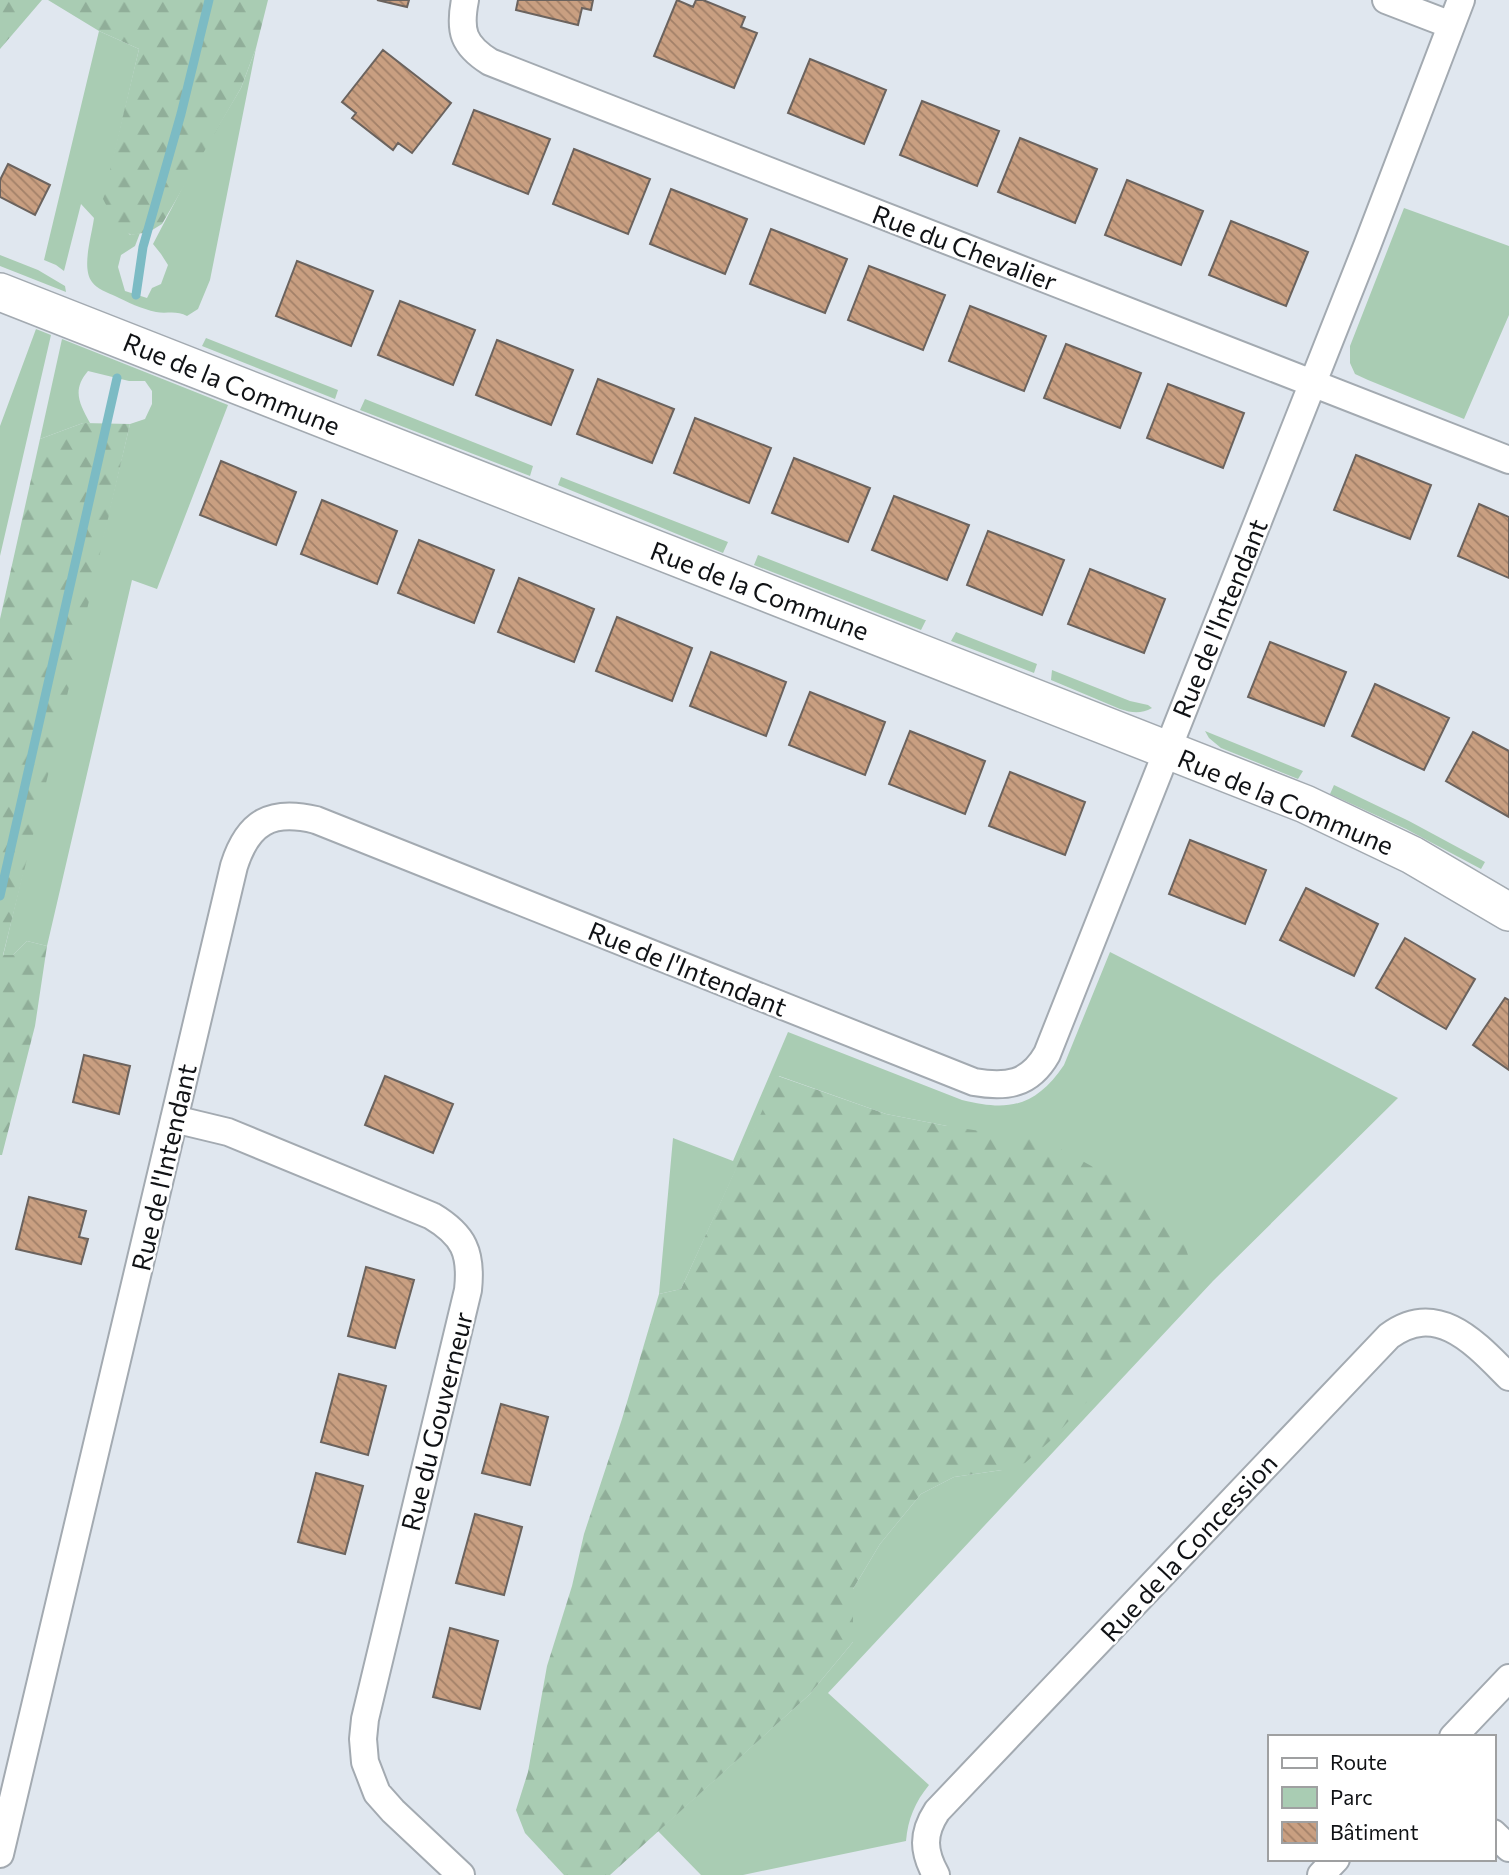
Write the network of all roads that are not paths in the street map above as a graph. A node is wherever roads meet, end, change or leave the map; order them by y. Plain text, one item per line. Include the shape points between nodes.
1 (465, 0) edge
2 (1386, 0) edge
3 (1461, 0) edge
4 (1451, 25) junction
5 (0, 292) edge
6 (1312, 382) junction
7 (1509, 460) edge
8 (1167, 750) junction
9 (1509, 912) edge
10 (174, 1119) junction
11 (1509, 1377) edge
12 (1509, 1678) edge
13 (1455, 1735) edge
14 (1495, 1835) edge
15 (1509, 1848) edge
16 (0, 1854) edge
17 (1334, 1861) edge
18 (461, 1875) edge
19 (936, 1875) edge
20 (1321, 1875) edge

1 - 6 street, Rue du Chevalier via 466,41 491,62
2 - 4 street
3 - 4 street, Rue de l'Intendant
4 - 6 street, Rue de l'Intendant
5 - 8 street, Rue de la Commune
6 - 7 street, Rue du Chevalier
6 - 8 street, Rue de l'Intendant
8 - 9 street, Rue de la Commune via 1330,815 1412,855
8 - 10 street, Rue de l'Intendant via 1047,1054 1030,1075 1018,1081 974,1082 296,815 257,826 240,848
10 - 16 street, Rue de l'Intendant
10 - 18 street, Rue du Gouverneur via 228,1132 432,1216 463,1244 469,1260 468,1290 363,1739 365,1762 377,1793
11 - 19 street, Rue de la Concession via 1479,1347 1439,1323 1412,1324 1390,1335 937,1811 925,1840
12 - 13 street
14 - 15 street
17 - 20 street

